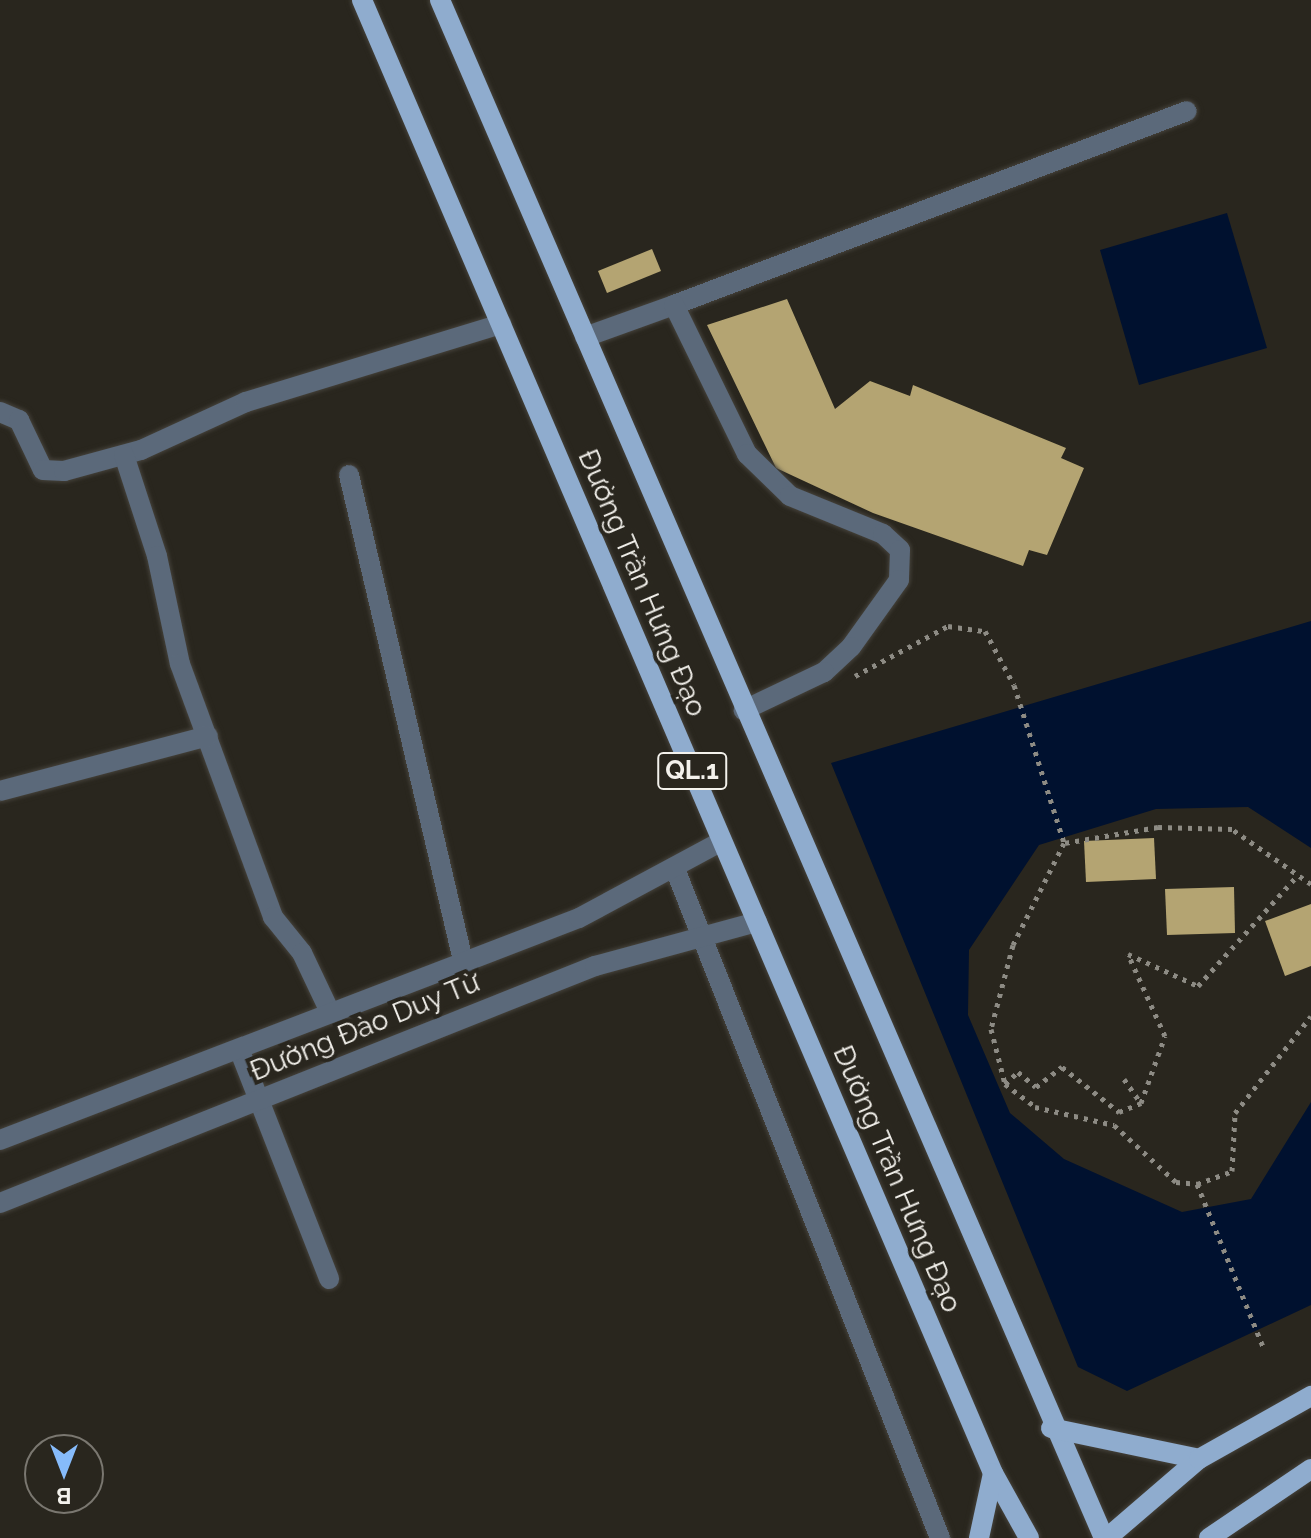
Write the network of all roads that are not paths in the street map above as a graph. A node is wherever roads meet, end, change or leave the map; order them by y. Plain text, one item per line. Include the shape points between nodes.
1 (362, 0) edge
2 (440, 0) edge
3 (1187, 111) dead end
4 (674, 305) junction
5 (501, 324) junction
6 (585, 337) junction
7 (0, 412) edge
8 (124, 455) junction
9 (349, 475) dead end
10 (744, 710) junction
11 (208, 736) junction
12 (0, 791) edge
13 (722, 841) junction
14 (675, 869) junction
15 (757, 922) junction
16 (702, 935) junction
17 (464, 965) junction
18 (330, 1012) junction
19 (239, 1049) junction
20 (259, 1100) junction
21 (0, 1140) edge
22 (0, 1203) edge
23 (329, 1279) dead end
24 (1311, 1396) edge
25 (1051, 1428) junction
26 (1199, 1459) junction
27 (1311, 1469) edge
28 (993, 1473) junction
29 (1217, 1535) edge
30 (940, 1538) edge
31 (979, 1538) edge
32 (1029, 1538) edge
33 (1106, 1538) edge

1 - 5 main road, Đường Trần Hưng Đạo / QL.1
2 - 6 main road, Đường Trần Hưng Đạo / QL.1
3 - 4 street
4 - 6 street
4 - 10 street via 747,454 790,496 883,534 900,550 899,580 875,621 824,672
5 - 8 street via 246,402
5 - 13 main road, Đường Trần Hưng Đạo / QL.1
6 - 10 main road, Đường Trần Hưng Đạo / QL.1
7 - 8 street via 19,420 43,470
8 - 11 street via 157,556 180,664
9 - 17 street
10 - 25 main road, Đường Trần Hưng Đạo / QL.1
11 - 12 street
11 - 18 street via 273,917 302,953
13 - 14 street, Đường Đào Duy Từ
13 - 15 main road, Đường Trần Hưng Đạo / QL.1
14 - 16 street
14 - 17 street, Đường Đào Duy Từ
15 - 16 street, Đường Đào Duy Từ
15 - 28 main road, Đường Trần Hưng Đạo / QL.1
16 - 20 street, Đường Đào Duy Từ via 595,966
16 - 30 street
17 - 18 street, Đường Đào Duy Từ
18 - 19 street, Đường Đào Duy Từ
19 - 20 street
19 - 21 street, Đường Đào Duy Từ
20 - 22 street, Đường Đào Duy Từ
20 - 23 street
24 - 26 main road
25 - 26 main road
25 - 33 main road, Đường Trần Hưng Đạo / QL.1
26 - 33 main road
27 - 29 main road
28 - 31 main road
28 - 32 main road, Đường Trần Hưng Đạo / QL.1

